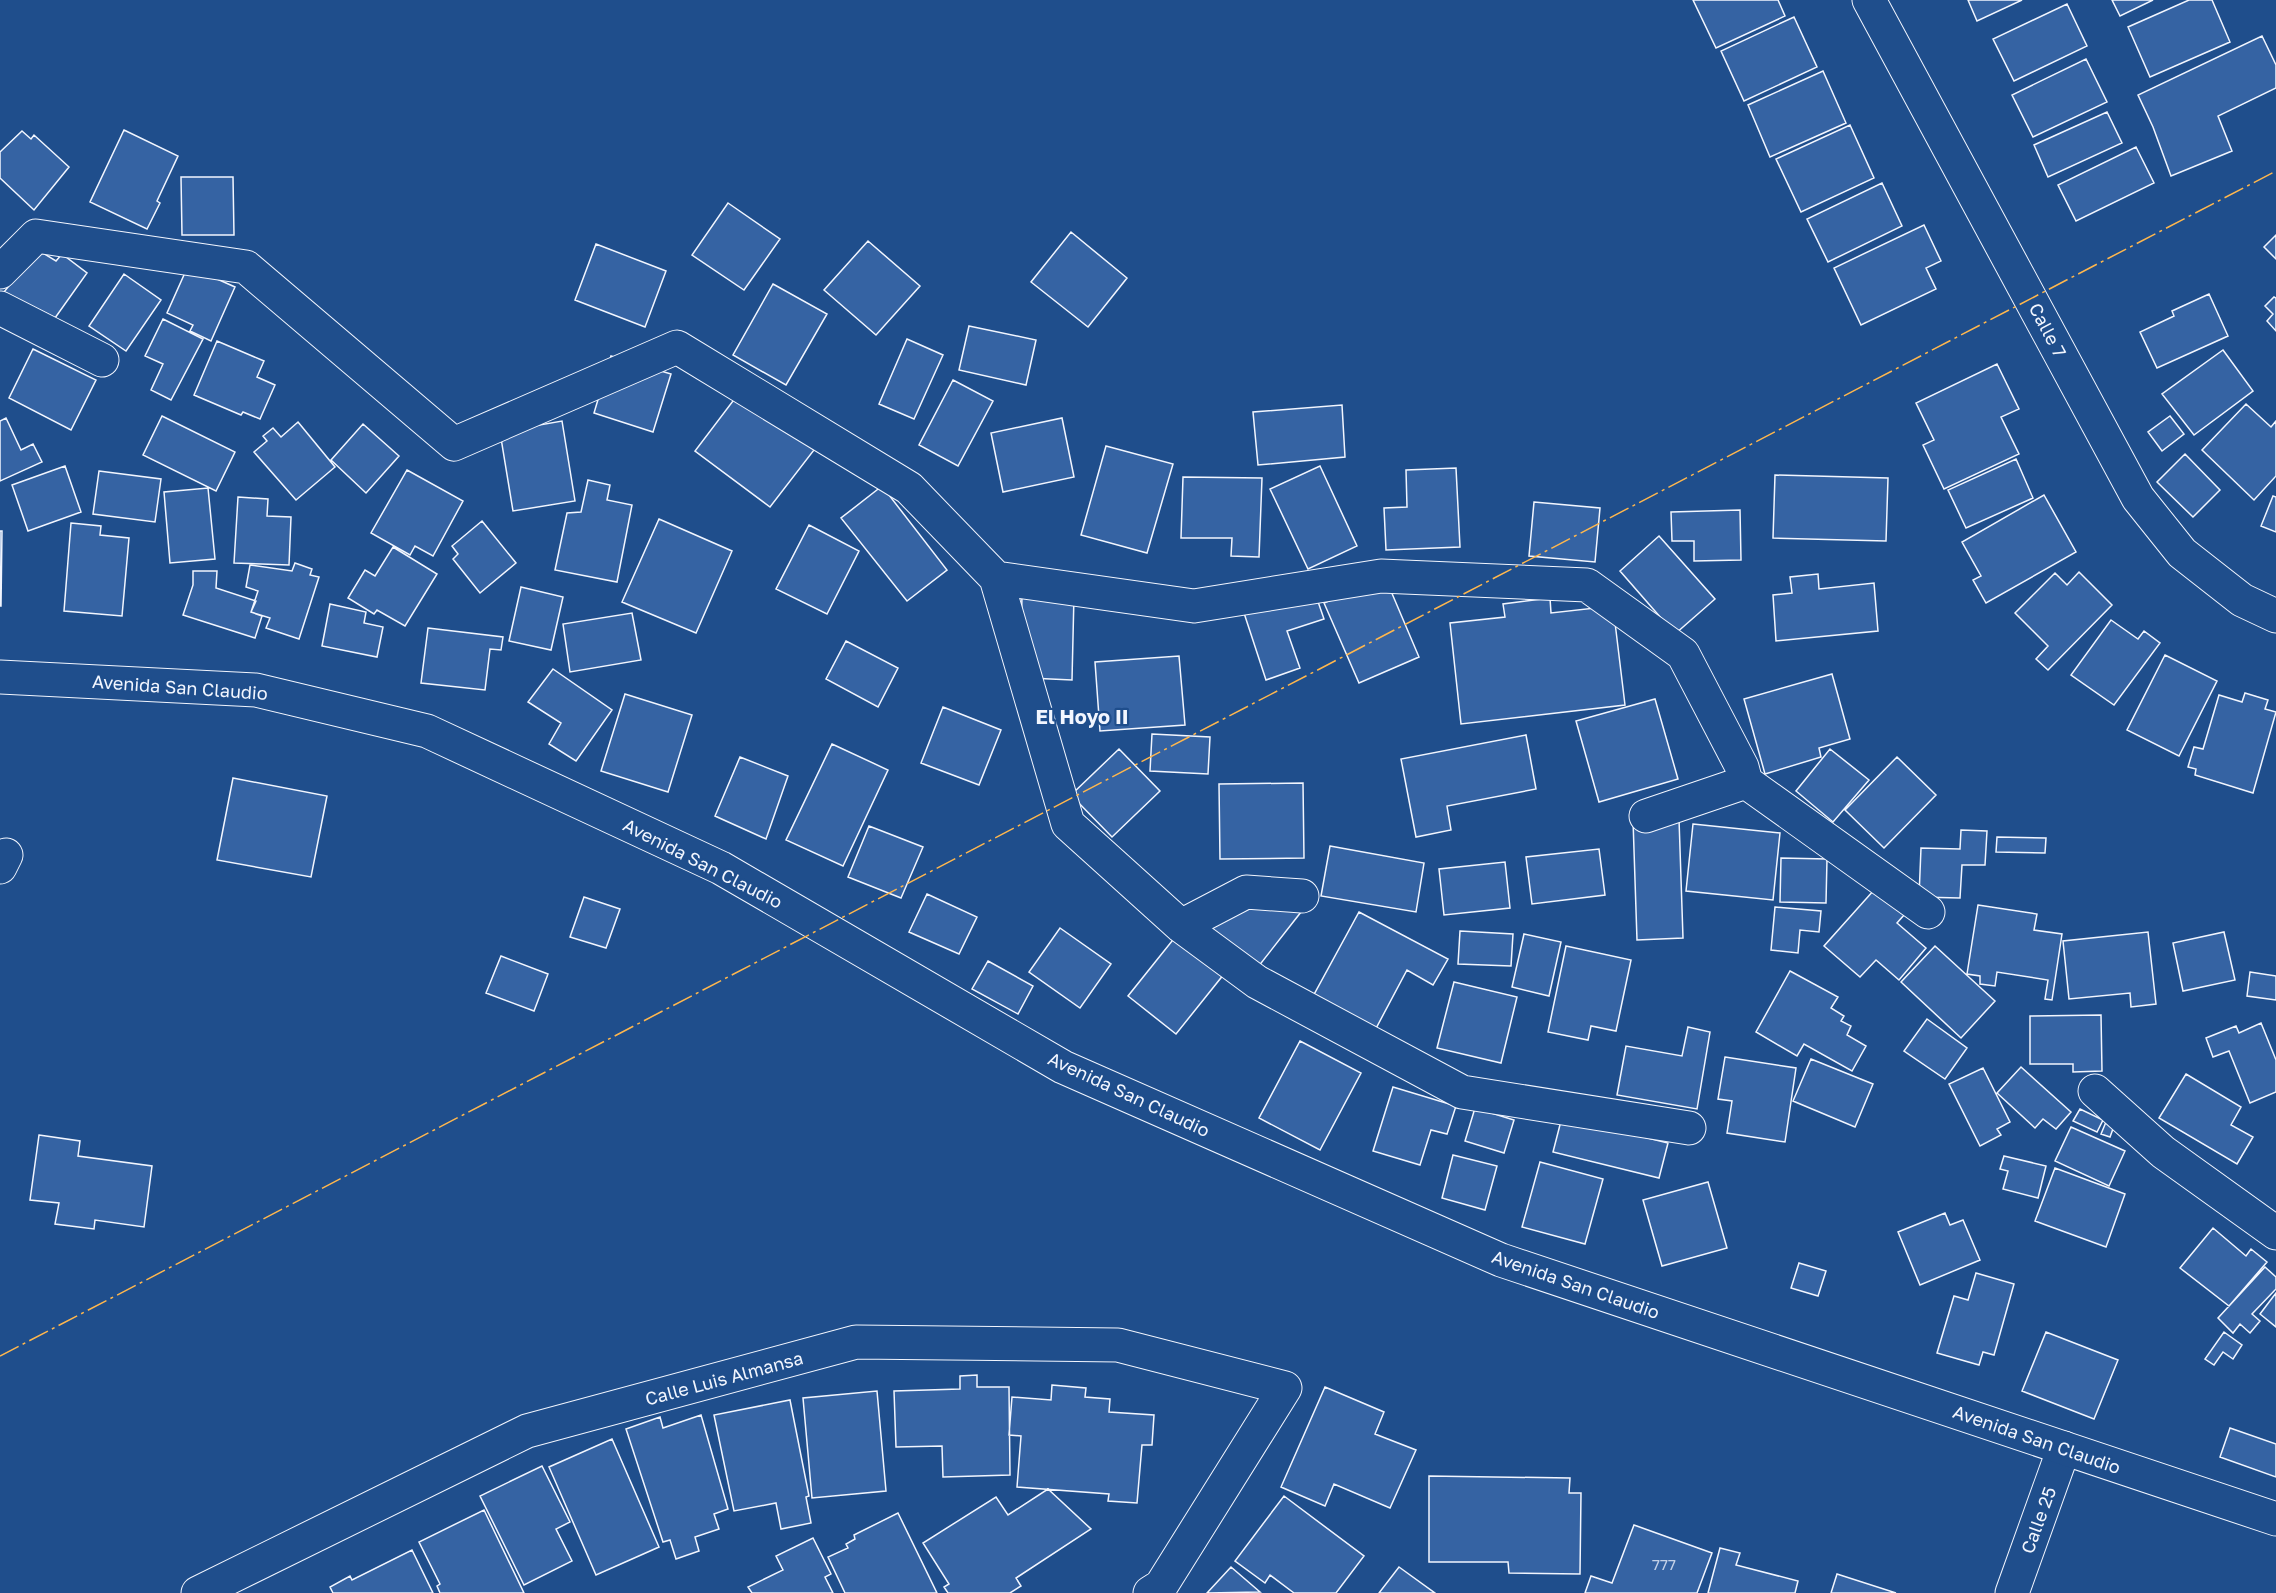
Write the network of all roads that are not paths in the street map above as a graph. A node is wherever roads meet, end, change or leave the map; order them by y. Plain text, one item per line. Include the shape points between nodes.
1 (1869, 0) edge
2 (0, 272) edge
3 (0, 308) edge
4 (102, 360) dead end
5 (996, 578) junction
6 (2276, 616) edge
7 (0, 676) edge
8 (1746, 782) junction
9 (1646, 816) dead end
10 (1302, 896) dead end
11 (1928, 912) dead end
12 (1181, 926) junction
13 (2095, 1091) dead end
14 (1689, 1128) dead end
15 (2276, 1233) edge
16 (2064, 1448) junction
17 (2276, 1519) edge
18 (198, 1593) edge
19 (1150, 1593) edge
20 (2012, 1593) edge

1 - 6 street, Calle 7 via 2138,498 2182,553 2242,600
2 - 5 street via 36,236 246,267 454,444 677,347 909,488
3 - 4 street
5 - 8 street via 1194,606 1381,576 1587,585 1683,654 1742,767
5 - 12 street via 1068,824
7 - 16 street, Avenida San Claudio via 256,690 427,731 721,868 1064,1067 1501,1260
8 - 9 street
8 - 11 street
10 - 12 street via 1246,892
12 - 14 street via 1257,982 1462,1092
13 - 15 street via 2163,1152
16 - 17 street, Avenida San Claudio
16 - 20 street, Calle 25
18 - 19 street, Calle Luis Almansa via 526,1431 856,1342 1118,1345 1285,1388 1161,1586

